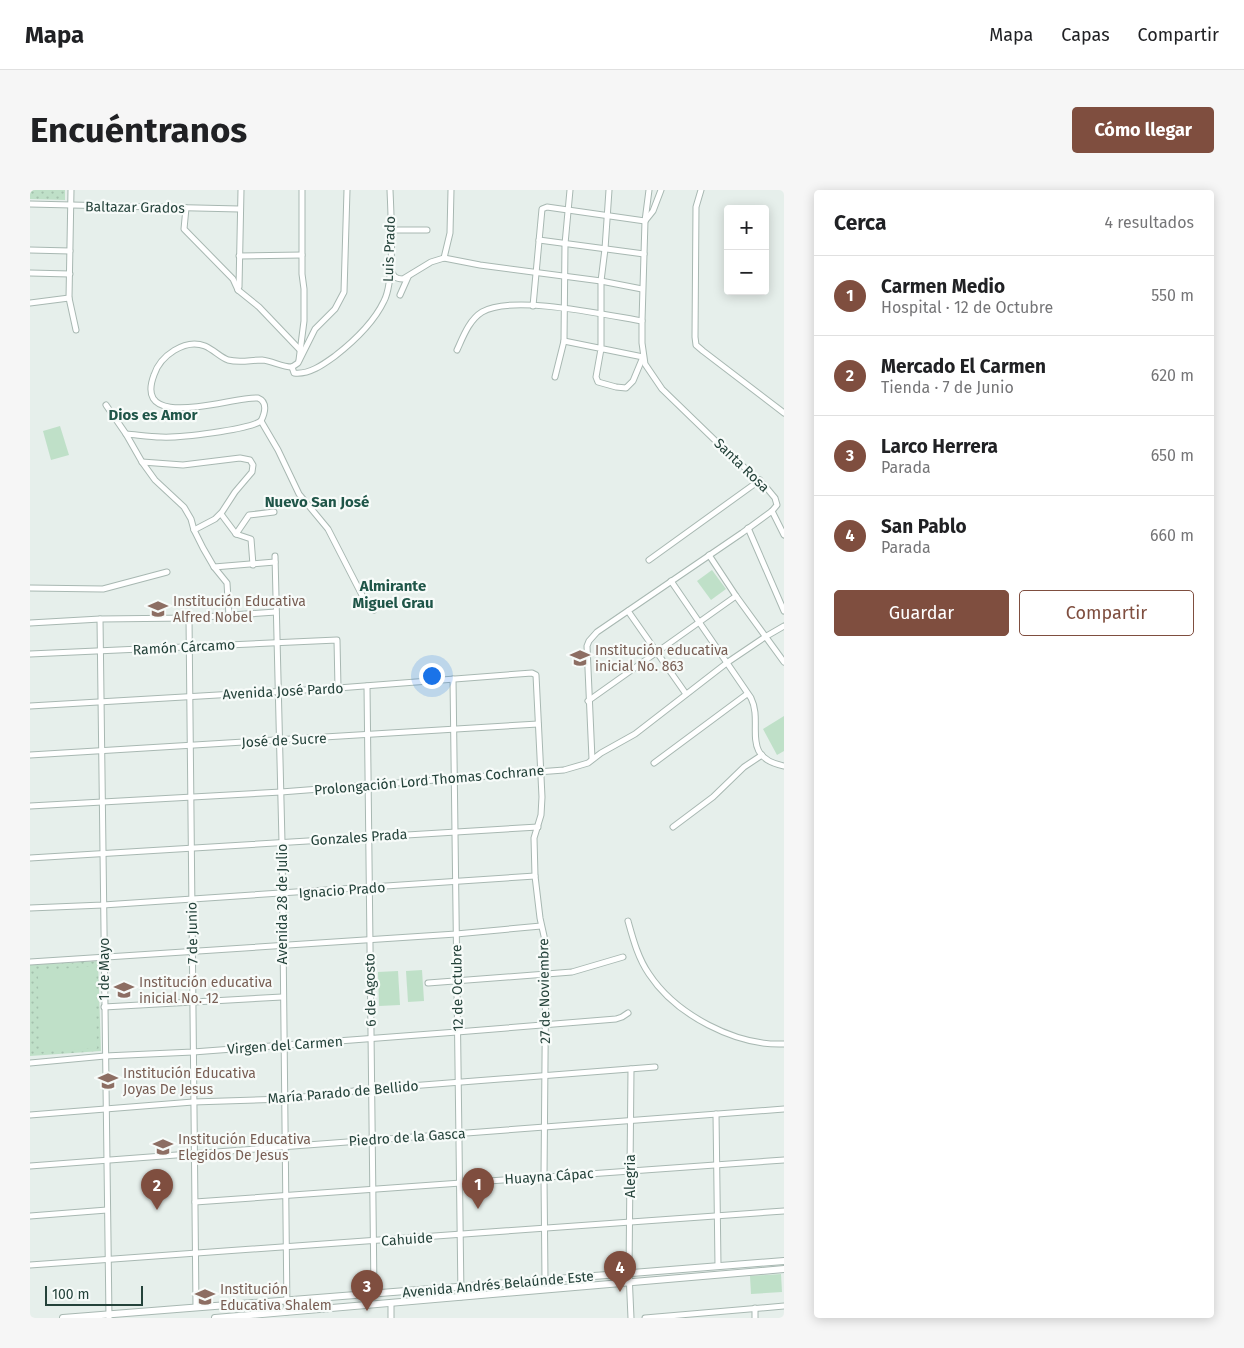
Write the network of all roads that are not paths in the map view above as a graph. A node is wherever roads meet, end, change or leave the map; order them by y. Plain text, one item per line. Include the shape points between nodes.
1 (71, 190) edge
2 (241, 190) edge
3 (302, 190) edge
4 (347, 190) edge
5 (390, 190) edge
6 (451, 190) edge
7 (570, 190) edge
8 (609, 190) edge
9 (650, 190) edge
10 (661, 190) edge
11 (701, 190) edge
12 (30, 204) edge
13 (70, 205) junction
14 (186, 208) junction
15 (240, 209) junction
16 (569, 210) junction
17 (607, 215) junction
18 (645, 221) junction
19 (391, 230) junction
20 (427, 230) dead end
21 (539, 240) junction
22 (565, 244) junction
23 (605, 249) junction
24 (30, 250) edge
25 (70, 251) junction
26 (644, 254) junction
27 (302, 255) junction
28 (239, 256) junction
29 (444, 258) junction
30 (390, 268) junction
31 (30, 273) edge
32 (536, 273) junction
33 (70, 274) junction
34 (408, 276) junction
35 (564, 277) junction
36 (601, 281) junction
37 (642, 289) junction
38 (238, 290) junction
39 (400, 295) dead end
40 (69, 298) junction
41 (30, 303) edge
42 (533, 306) junction
43 (563, 308) junction
44 (601, 314) junction
45 (642, 321) junction
46 (76, 330) dead end
47 (564, 341) junction
48 (600, 349) junction
49 (457, 350) dead end
50 (301, 351) junction
51 (643, 358) junction
52 (298, 363) junction
53 (292, 367) junction
54 (556, 377) dead end
55 (106, 405) dead end
56 (784, 413) edge
57 (261, 421) junction
58 (126, 434) junction
59 (142, 462) junction
60 (760, 480) junction
61 (772, 511) junction
62 (274, 512) dead end
63 (221, 514) junction
64 (748, 528) junction
65 (194, 530) junction
66 (236, 534) junction
67 (784, 535) edge
68 (709, 555) junction
69 (275, 556) dead end
70 (649, 560) dead end
71 (275, 562) junction
72 (253, 565) junction
73 (214, 567) junction
74 (167, 572) dead end
75 (671, 581) junction
76 (30, 588) edge
77 (736, 596) junction
78 (374, 610) dead end
79 (628, 611) junction
80 (784, 611) edge
81 (276, 612) junction
82 (229, 616) junction
83 (189, 618) junction
84 (100, 619) junction
85 (699, 621) junction
86 (30, 623) edge
87 (784, 626) edge
88 (765, 637) junction
89 (277, 642) junction
90 (189, 647) junction
91 (100, 651) junction
92 (656, 652) junction
93 (30, 654) edge
94 (728, 662) junction
95 (784, 662) edge
96 (536, 674) joint
97 (453, 679) junction
98 (367, 686) junction
99 (338, 688) junction
100 (278, 691) junction
101 (686, 694) junction
102 (747, 694) junction
103 (189, 697) junction
104 (101, 701) junction
105 (588, 701) junction
106 (30, 706) edge
107 (538, 724) junction
108 (454, 730) junction
109 (367, 735) junction
110 (278, 740) junction
111 (190, 746) junction
112 (102, 751) junction
113 (30, 755) edge
114 (762, 755) junction
115 (592, 759) junction
116 (654, 763) dead end
117 (784, 766) edge
118 (540, 771) junction
119 (454, 780) junction
120 (368, 785) junction
121 (281, 792) junction
122 (190, 796) junction
123 (102, 802) junction
124 (30, 806) edge
125 (538, 827) junction
126 (673, 827) dead end
127 (455, 831) junction
128 (368, 837) junction
129 (282, 842) junction
130 (191, 848) junction
131 (103, 853) junction
132 (30, 858) edge
133 (535, 876) junction
134 (456, 882) junction
135 (369, 888) junction
136 (282, 894) junction
137 (192, 899) junction
138 (103, 905) junction
139 (30, 908) edge
140 (628, 921) dead end
141 (541, 926) junction
142 (456, 934) junction
143 (369, 940) junction
144 (282, 945) junction
145 (192, 951) junction
146 (103, 957) junction
147 (623, 957) dead end
148 (30, 962) edge
149 (545, 974) junction
150 (457, 982) junction
151 (428, 983) dead end
152 (282, 997) junction
153 (192, 1001) junction
154 (104, 1007) junction
155 (628, 1013) dead end
156 (546, 1025) junction
157 (457, 1032) junction
158 (371, 1038) junction
159 (784, 1044) edge
160 (284, 1045) junction
161 (193, 1052) junction
162 (105, 1056) junction
163 (30, 1063) edge
164 (655, 1067) dead end
165 (631, 1069) junction
166 (545, 1076) junction
167 (458, 1082) junction
168 (371, 1089) junction
169 (284, 1099) junction
170 (193, 1102) junction
171 (106, 1109) junction
172 (784, 1109) edge
173 (716, 1114) junction
174 (30, 1115) edge
175 (630, 1120) junction
176 (544, 1127) junction
177 (458, 1134) junction
178 (372, 1140) junction
179 (284, 1147) junction
180 (194, 1154) junction
181 (107, 1160) junction
182 (784, 1160) edge
183 (716, 1164) junction
184 (30, 1166) edge
185 (630, 1171) junction
186 (544, 1177) junction
187 (459, 1183) junction
188 (372, 1189) junction
189 (285, 1195) junction
190 (194, 1202) junction
191 (107, 1210) junction
192 (784, 1211) edge
193 (30, 1216) edge
194 (717, 1216) junction
195 (630, 1222) junction
196 (545, 1228) junction
197 (459, 1235) junction
198 (373, 1241) junction
199 (286, 1248) junction
200 (195, 1253) junction
201 (108, 1259) junction
202 (784, 1261) edge
203 (30, 1265) edge
204 (718, 1266) junction
205 (784, 1269) edge
206 (629, 1273) junction
207 (546, 1280) junction
208 (630, 1282) junction
209 (460, 1286) junction
210 (374, 1293) junction
211 (461, 1297) junction
212 (287, 1300) junction
213 (391, 1303) junction
214 (784, 1306) edge
215 (196, 1307) junction
216 (754, 1308) junction
217 (287, 1312) junction
218 (109, 1316) edge
219 (243, 1317) edge
220 (63, 1318) edge
221 (214, 1318) edge
222 (391, 1318) edge
223 (631, 1318) edge
224 (644, 1318) edge
225 (755, 1318) edge

1 - 13 street
2 - 15 street
3 - 27 street
4 - 52 street via 344,292 335,309 315,329
5 - 19 street, Luis Prado
6 - 29 street via 450,233
7 - 16 street
8 - 17 street
9 - 18 street, Santa Rosa
10 - 18 street via 653,211
11 - 56 street via 696,207 696,345
12 - 13 street, Baltazar Grados
13 - 14 street, Baltazar Grados
13 - 25 street
14 - 15 street, Baltazar Grados
14 - 38 street via 184,229 234,279
15 - 28 street
16 - 17 street
16 - 21 street via 542,208
16 - 22 street
17 - 18 street
17 - 23 street
18 - 26 street, Santa Rosa
19 - 20 street
19 - 30 street, Luis Prado
21 - 22 street
21 - 32 street
22 - 23 street
22 - 35 street
23 - 26 street
23 - 36 street
24 - 25 street
25 - 33 street
26 - 37 street, Santa Rosa
27 - 28 street
27 - 50 street via 304,321
28 - 38 street
29 - 32 street
29 - 34 street
30 - 34 street via 398,279
30 - 53 street, Luis Prado via 385,300 363,329 326,363 295,374
31 - 33 street
32 - 35 street
32 - 42 street
33 - 40 street
34 - 39 street
35 - 36 street
35 - 43 street
36 - 37 street
36 - 44 street
37 - 45 street, Santa Rosa
38 - 50 street via 259,306
40 - 41 street
40 - 46 street
42 - 43 street
42 - 49 street via 504,305 481,313 469,326
43 - 44 street
43 - 47 street
44 - 45 street
44 - 48 street
45 - 51 street, Santa Rosa
47 - 48 street
47 - 54 street
48 - 51 street
48 - 51 street via 598,382 616,388 629,386
50 - 52 street
51 - 60 street, Santa Rosa via 662,389
52 - 53 street
53 - 57 street via 262,360 228,360 197,344 182,346 172,352 156,369 152,393 155,401 163,407 258,398 262,399 264,406
55 - 58 street
57 - 58 street via 198,435
57 - 78 street via 299,494 328,529 365,601
58 - 59 street
59 - 63 street via 184,465 244,458 252,462 252,472
59 - 65 street via 155,480 184,507
60 - 61 street, Santa Rosa via 775,498 777,505
60 - 70 street
61 - 64 street, Santa Rosa
61 - 67 street
62 - 66 street via 249,515
63 - 65 street
63 - 66 street
64 - 68 street, Santa Rosa
64 - 80 street
65 - 73 street
66 - 72 street via 251,540
68 - 75 street, Santa Rosa
68 - 77 street
69 - 71 street, Avenida 28 de Julio
71 - 72 street
71 - 81 street, Avenida 28 de Julio
72 - 73 street
73 - 82 street via 227,583
74 - 76 street via 103,589
75 - 79 street, Santa Rosa
75 - 85 street
77 - 85 street
77 - 88 street
79 - 92 street
79 - 105 street, Santa Rosa via 597,632 586,646
81 - 82 street
81 - 89 street, Avenida 28 de Julio
82 - 83 street
83 - 84 street
83 - 90 street, 7 de Junio
84 - 86 street
84 - 91 street, 1 de Mayo
85 - 92 street
85 - 94 street
87 - 88 street, Prolongación Lord Thomas Cochrane
88 - 94 street, Prolongación Lord Thomas Cochrane
88 - 95 street
89 - 90 street, Ramón Cárcamo
89 - 99 street, Ramón Cárcamo via 337,640
89 - 100 street, Avenida 28 de Julio
90 - 91 street, Ramón Cárcamo
90 - 103 street, 7 de Junio
91 - 93 street, Ramón Cárcamo
91 - 104 street, 1 de Mayo
92 - 101 street
92 - 105 street
94 - 101 street, Prolongación Lord Thomas Cochrane
94 - 102 street
96 - 97 street, Avenida José Pardo
96 - 107 street, 27 de Noviembre
97 - 98 street, Avenida José Pardo
97 - 108 street, 12 de Octubre
98 - 99 street, Avenida José Pardo
98 - 109 street, 6 de Agosto
99 - 100 street, Avenida José Pardo
100 - 103 street, Avenida José Pardo
100 - 110 street, Avenida 28 de Julio
101 - 115 street, Prolongación Lord Thomas Cochrane via 635,734
102 - 114 street via 754,703 755,737
102 - 116 street
103 - 104 street, Avenida José Pardo
103 - 111 street, 7 de Junio
104 - 106 street, Avenida José Pardo
104 - 112 street, 1 de Mayo
105 - 115 street, Santa Rosa
107 - 108 street, José de Sucre
107 - 118 street, 27 de Noviembre
108 - 109 street, José de Sucre
108 - 119 street, 12 de Octubre
109 - 110 street, José de Sucre
109 - 120 street, 6 de Agosto
110 - 111 street, José de Sucre
110 - 121 street, Avenida 28 de Julio
111 - 112 street, José de Sucre
111 - 122 street, 7 de Junio
112 - 113 street, José de Sucre
112 - 123 street, 1 de Mayo
114 - 117 street via 770,762
114 - 126 street
115 - 118 street, Prolongación Lord Thomas Cochrane via 564,770
118 - 119 street, Prolongación Lord Thomas Cochrane
118 - 125 street, 27 de Noviembre via 542,797
119 - 120 street, Prolongación Lord Thomas Cochrane
119 - 127 street, 12 de Octubre
120 - 121 street, Prolongación Lord Thomas Cochrane
120 - 128 street, 6 de Agosto
121 - 122 street, Prolongación Lord Thomas Cochrane
121 - 129 street, Avenida 28 de Julio
122 - 123 street, Prolongación Lord Thomas Cochrane
122 - 130 street, 7 de Junio
123 - 124 street, Prolongación Lord Thomas Cochrane
123 - 131 street, 1 de Mayo
125 - 127 street, Gonzales Prada
125 - 133 street, 27 de Noviembre via 534,838
127 - 128 street, Gonzales Prada
127 - 134 street, 12 de Octubre
128 - 129 street, Gonzales Prada
128 - 135 street, 6 de Agosto
129 - 130 street, Gonzales Prada
129 - 136 street, Avenida 28 de Julio
130 - 131 street, Gonzales Prada
130 - 137 street, 7 de Junio
131 - 132 street, Gonzales Prada
131 - 138 street, 1 de Mayo
133 - 134 street, Ignacio Prado
133 - 141 street, 27 de Noviembre
134 - 135 street, Ignacio Prado
134 - 142 street, 12 de Octubre
135 - 136 street, Ignacio Prado
135 - 143 street, 6 de Agosto
136 - 137 street, Ignacio Prado
136 - 144 street, Avenida 28 de Julio
137 - 138 street, Ignacio Prado
137 - 145 street, 7 de Junio
138 - 139 street, Ignacio Prado
138 - 146 street, 1 de Mayo
140 - 159 street via 641,960 675,1004 739,1038 768,1045
141 - 142 street
141 - 149 street, 27 de Noviembre via 546,945
142 - 143 street
142 - 150 street, 12 de Octubre
143 - 144 street
143 - 158 street, 6 de Agosto
144 - 145 street
144 - 152 street, Avenida 28 de Julio
145 - 146 street
145 - 153 street, 7 de Junio
146 - 148 street
146 - 154 street, 1 de Mayo
147 - 149 street via 572,972
149 - 150 street
149 - 156 street, 27 de Noviembre
150 - 151 street
150 - 157 street, 12 de Octubre
152 - 153 street
152 - 160 street, Avenida 28 de Julio
153 - 154 street
153 - 161 street, 7 de Junio
154 - 162 street, 1 de Mayo
155 - 156 street, Virgen del Carmen via 616,1018
156 - 157 street, Virgen del Carmen
156 - 166 street, 27 de Noviembre
157 - 158 street, Virgen del Carmen
157 - 167 street, 12 de Octubre
158 - 160 street, Virgen del Carmen
158 - 168 street, 6 de Agosto
160 - 161 street, Virgen del Carmen
160 - 169 street, Avenida 28 de Julio
161 - 162 street, Virgen del Carmen
161 - 170 street, 7 de Junio
162 - 163 street, Virgen del Carmen
162 - 171 street, 1 de Mayo
164 - 165 street, María Parado de Bellido
165 - 166 street, María Parado de Bellido
165 - 175 street, Alegria
166 - 167 street, María Parado de Bellido
166 - 176 street, 27 de Noviembre
167 - 168 street, María Parado de Bellido
167 - 177 street, 12 de Octubre
168 - 169 street, María Parado de Bellido
168 - 178 street, 6 de Agosto
169 - 170 street, María Parado de Bellido
169 - 179 street, Avenida 28 de Julio
170 - 171 street, María Parado de Bellido
170 - 180 street, 7 de Junio
171 - 174 street, María Parado de Bellido
171 - 181 street, 1 de Mayo
172 - 173 street, Piedro de la Gasca
173 - 175 street, Piedro de la Gasca
173 - 183 street
175 - 176 street, Piedro de la Gasca
175 - 185 street, Alegria
176 - 177 street, Piedro de la Gasca
176 - 186 street, 27 de Noviembre
177 - 178 street, Piedro de la Gasca
177 - 187 street, 12 de Octubre
178 - 179 street, Piedro de la Gasca
178 - 188 street, 6 de Agosto
179 - 180 street, Piedro de la Gasca
179 - 189 street, Avenida 28 de Julio
180 - 181 street, Piedro de la Gasca
180 - 190 street, 7 de Junio
181 - 184 street, Piedro de la Gasca
181 - 191 street, 1 de Mayo
182 - 183 street, Huayna Cápac
183 - 185 street, Huayna Cápac
183 - 194 street
185 - 186 street, Huayna Cápac
185 - 195 street, Alegria
186 - 187 street, Huayna Cápac
186 - 196 street, 27 de Noviembre
187 - 188 street, Huayna Cápac
187 - 197 street, 12 de Octubre
188 - 189 street, Huayna Cápac
188 - 198 street, 6 de Agosto
189 - 190 street, Huayna Cápac
189 - 199 street, Avenida 28 de Julio
190 - 200 street, 7 de Junio
191 - 193 street
191 - 201 street, 1 de Mayo
192 - 194 street, Cahuide
194 - 195 street, Cahuide
194 - 204 street
195 - 196 street, Cahuide
195 - 206 street, Alegria
196 - 197 street, Cahuide
196 - 207 street, 27 de Noviembre
197 - 198 street, Cahuide
197 - 209 street, 12 de Octubre
198 - 199 street, Cahuide
198 - 210 street, 6 de Agosto
199 - 200 street, Cahuide
199 - 212 street, Avenida 28 de Julio
200 - 201 street, Cahuide
200 - 215 street, 7 de Junio
201 - 203 street, Cahuide
201 - 218 street, 1 de Mayo
202 - 204 street, Avenida Andrés Belaúnde Este
204 - 206 street, Avenida Andrés Belaúnde Este
205 - 208 street, Avenida Andrés Belaúnde Este
206 - 207 street, Avenida Andrés Belaúnde Este
206 - 208 street, Alegria
207 - 209 street, Avenida Andrés Belaúnde Este
208 - 211 street, Avenida Andrés Belaúnde Este
208 - 223 street, Alegria
209 - 210 street, Avenida Andrés Belaúnde Este
209 - 211 street, 12 de Octubre
210 - 212 street, Avenida Andrés Belaúnde Este
211 - 213 street, Avenida Andrés Belaúnde Este
212 - 215 street, Avenida Andrés Belaúnde Este
212 - 217 street, Avenida 28 de Julio
213 - 217 street, Avenida Andrés Belaúnde Este
213 - 222 street
214 - 216 street
215 - 218 street, Avenida Andrés Belaúnde Este
216 - 224 street
216 - 225 street
217 - 219 street, Avenida Andrés Belaúnde Este
218 - 220 street, Avenida Andrés Belaúnde Este
219 - 221 street, Avenida Andrés Belaúnde Este

